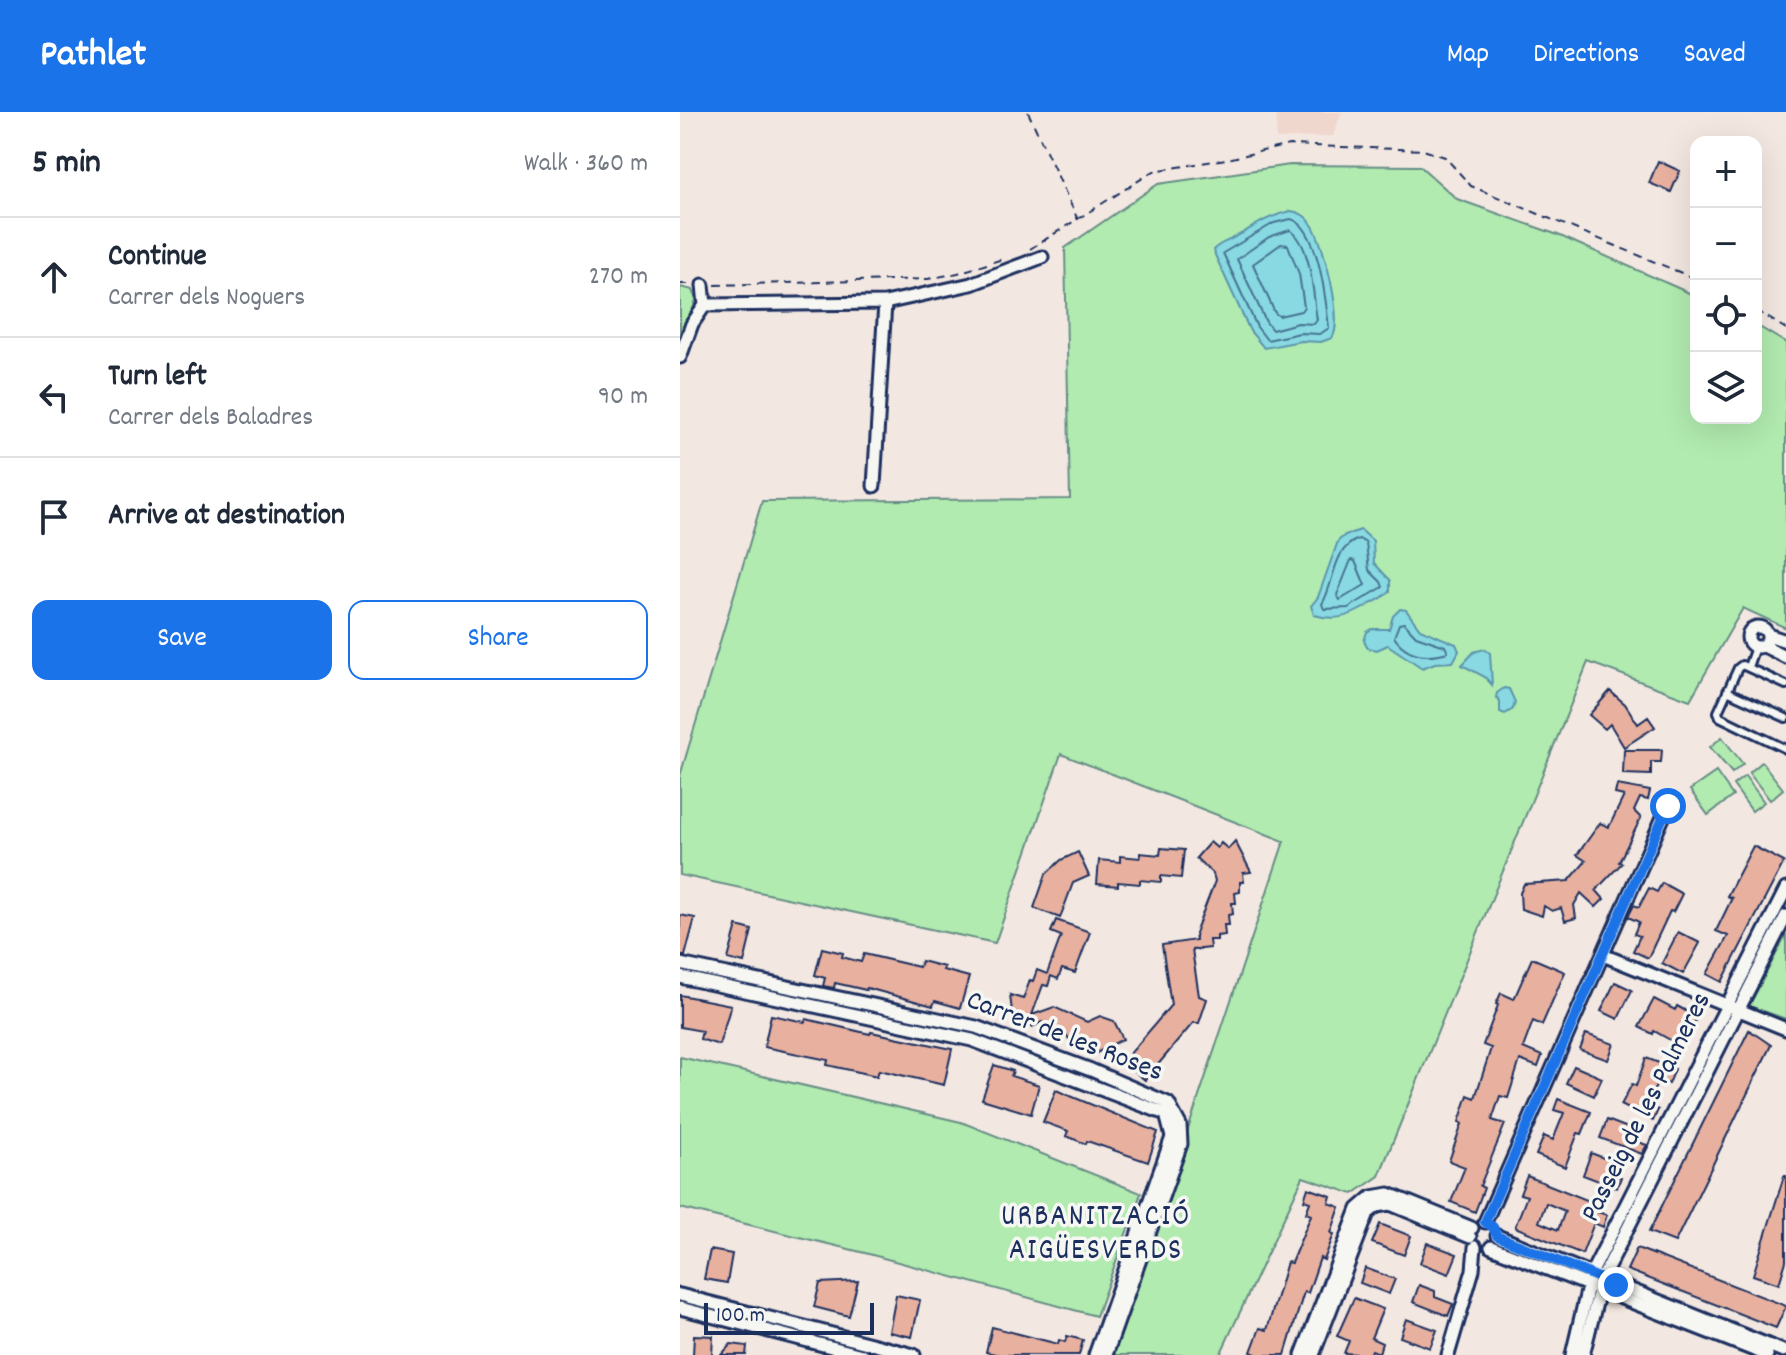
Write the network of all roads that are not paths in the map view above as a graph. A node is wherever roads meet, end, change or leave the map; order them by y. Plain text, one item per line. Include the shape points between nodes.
1 (1042, 257) dead end
2 (703, 285) road end
3 (885, 303) junction
4 (705, 305) junction
5 (680, 357) edge
6 (874, 486) dead end
7 (1786, 641) edge
8 (1762, 643) junction
9 (1786, 657) edge
10 (1748, 667) junction
11 (1786, 685) edge
12 (1727, 691) junction
13 (1786, 718) edge
14 (1786, 749) edge
15 (1668, 806) dead end
16 (1786, 889) edge
17 (1786, 916) edge
18 (1603, 955) junction
19 (680, 964) edge
20 (680, 977) edge
21 (1732, 1009) junction
22 (1786, 1029) edge
23 (1374, 1202) junction
24 (1485, 1222) junction
25 (1482, 1241) junction
26 (1595, 1282) junction
27 (680, 1295) edge
28 (680, 1308) edge
29 (1783, 1351) edge
30 (862, 1355) edge
31 (914, 1355) edge
32 (1095, 1355) edge
33 (1106, 1355) edge
34 (1302, 1355) edge
35 (1313, 1355) edge
36 (1448, 1355) edge
37 (1572, 1355) edge
38 (1583, 1355) edge
39 (1767, 1355) edge

1 - 3 street via 971,284
2 - 4 street
3 - 4 street
3 - 6 street
4 - 5 street
7 - 8 street
8 - 9 street
8 - 10 lane
10 - 11 lane
10 - 12 lane via 1738,668
12 - 13 lane
12 - 14 lane via 1720,717
15 - 18 street
16 - 21 street, Passeig de les Palmeres
17 - 21 street, Passeig de les Palmeres
18 - 21 street
18 - 24 street
19 - 33 street, Carrer de les Roses via 976,1027 1168,1103 1180,1125 1181,1144
20 - 32 street, Carrer de les Roses via 972,1040 1166,1114 1172,1137
21 - 22 street
21 - 26 street, Passeig de les Palmeres
23 - 25 street via 1389,1194
23 - 34 street via 1358,1209
23 - 35 street
24 - 25 street via 1479,1223
24 - 25 street via 1493,1227
25 - 26 street
25 - 36 street
26 - 29 street
26 - 37 street, Passeig de les Palmeres
26 - 38 street, Passeig de les Palmeres
26 - 39 street
27 - 31 street
28 - 30 street

